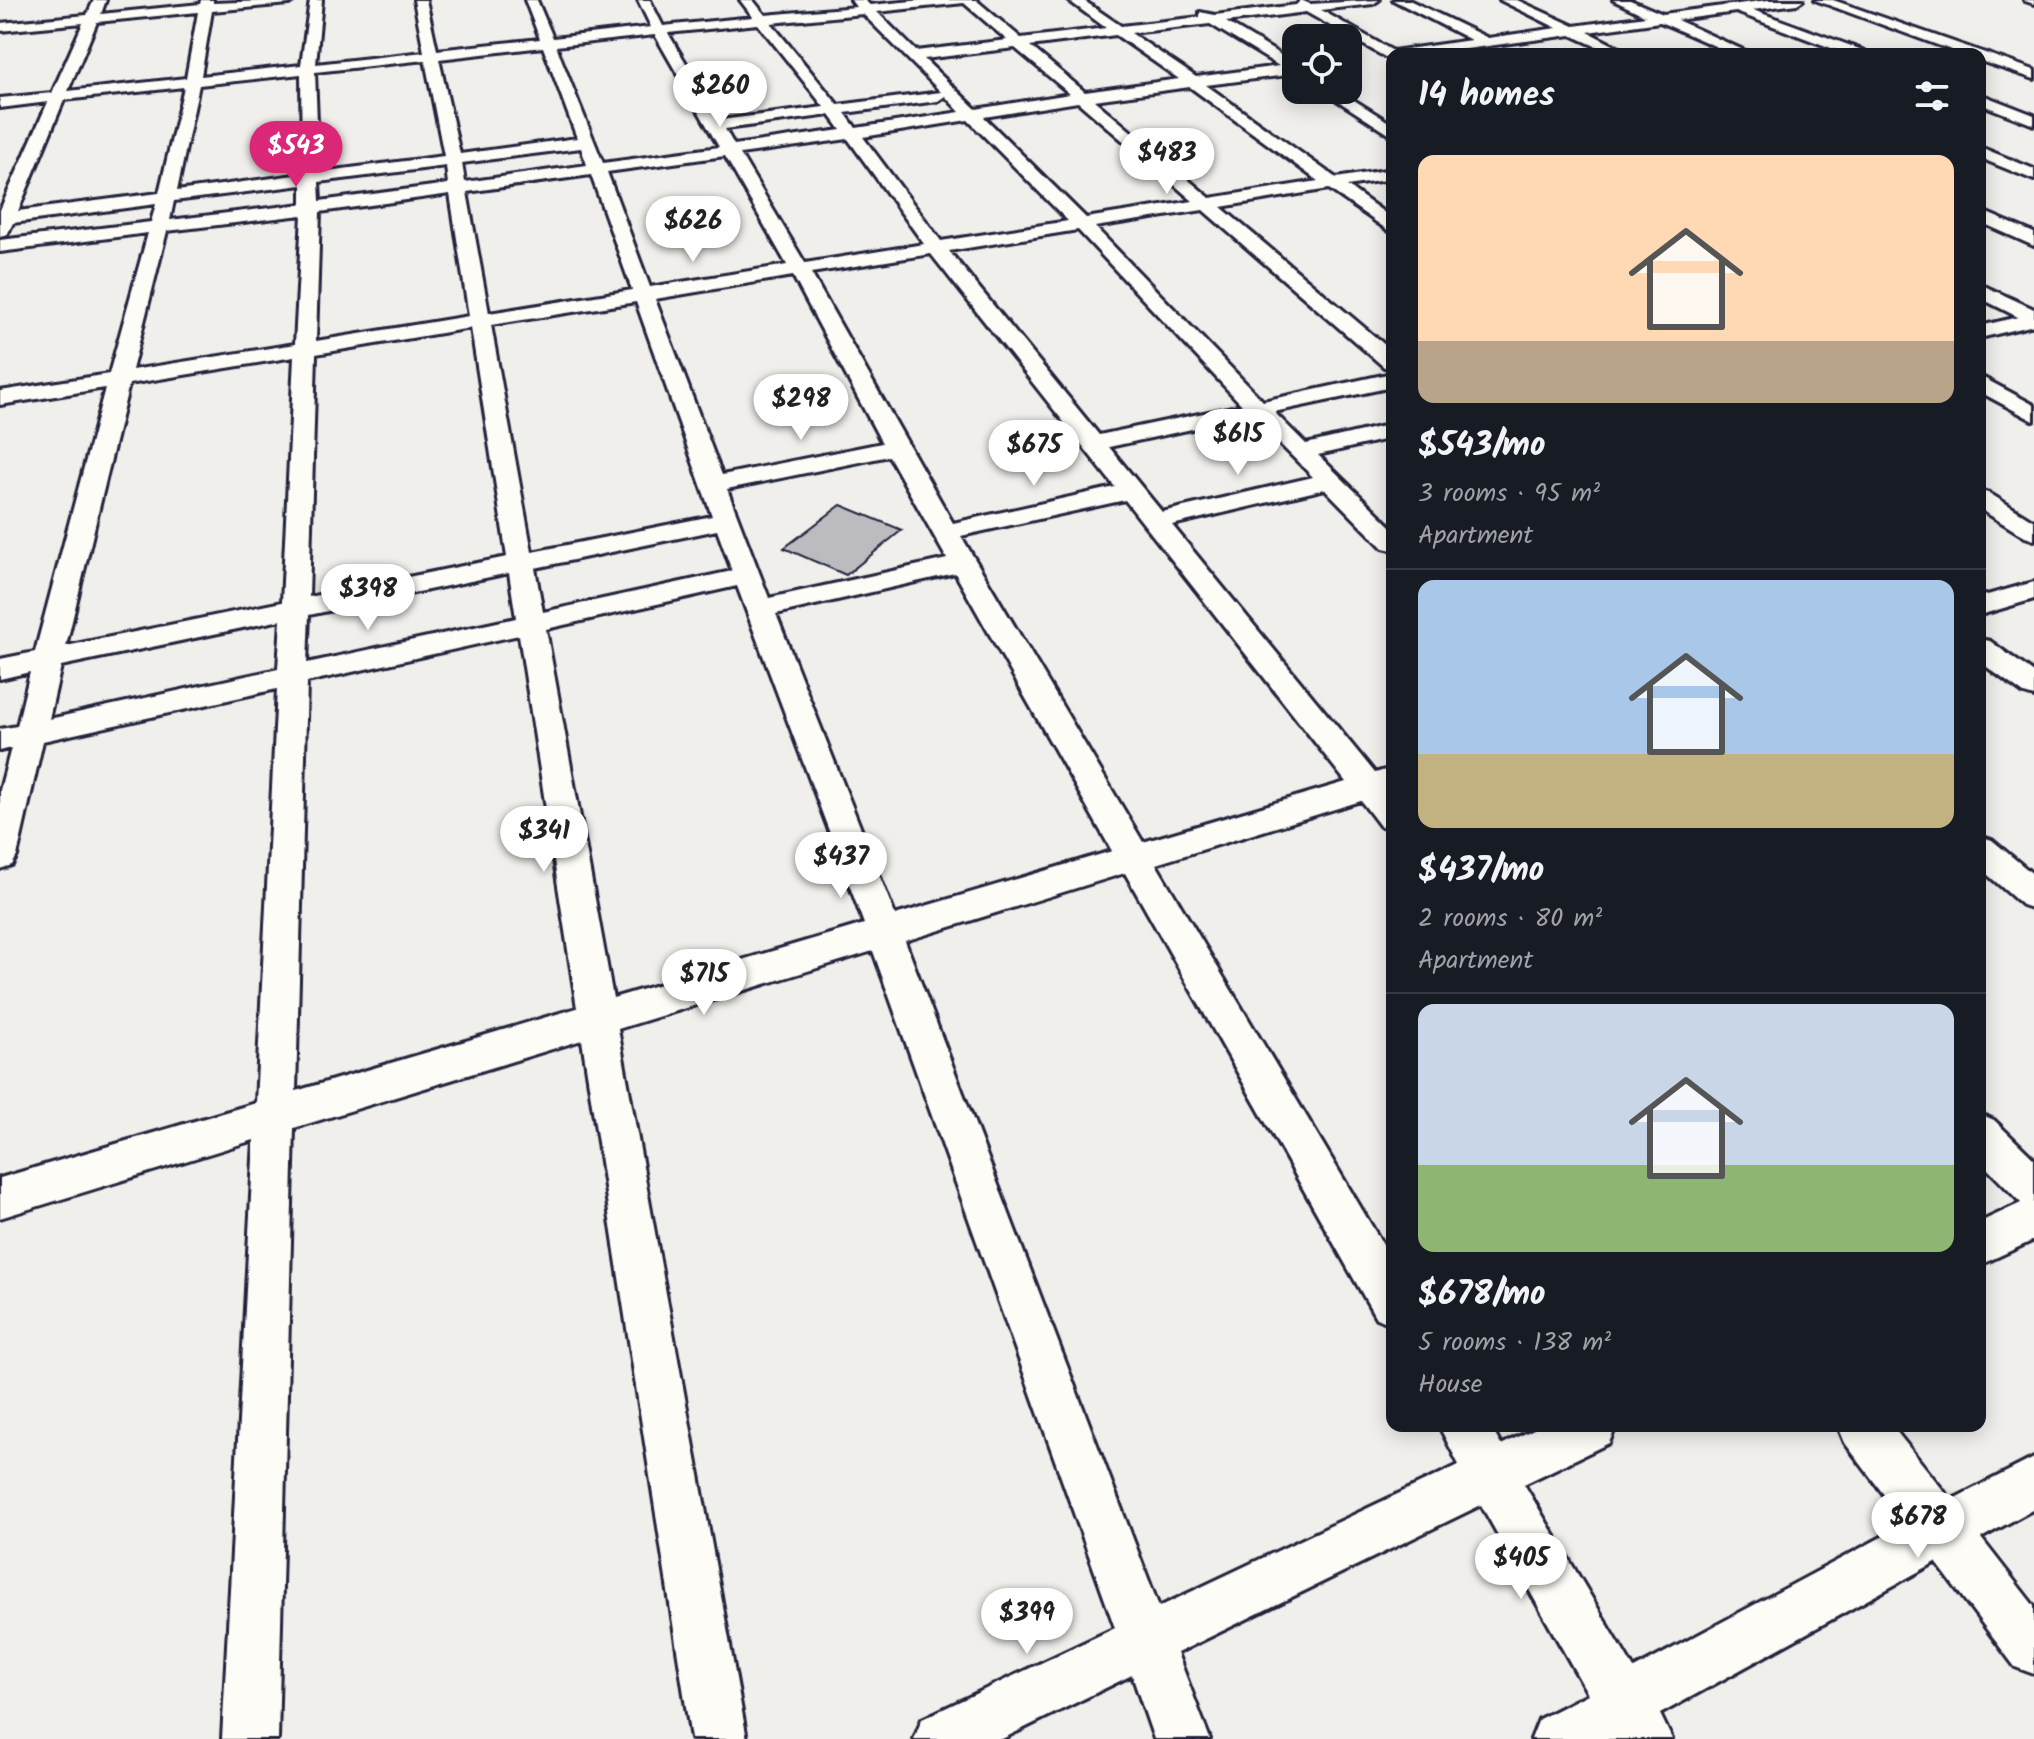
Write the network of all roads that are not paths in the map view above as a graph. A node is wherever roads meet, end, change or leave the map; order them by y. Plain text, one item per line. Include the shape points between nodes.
1 (132, 0) edge
2 (289, 0) edge
3 (316, 0) edge
4 (420, 0) edge
5 (531, 0) edge
6 (644, 0) edge
7 (746, 0) edge
8 (962, 0) edge
9 (968, 0) edge
10 (1074, 0) edge
11 (1373, 0) edge
12 (1399, 0) edge
13 (1506, 0) edge
14 (1619, 0) edge
15 (1719, 0) edge
16 (1797, 0) edge
17 (1821, 0) edge
18 (2027, 0) edge
19 (2034, 2) edge
20 (207, 4) edge
21 (1300, 4) edge
22 (862, 5) edge
23 (1191, 6) dead end
24 (97, 7) edge
25 (42, 8) dead end
26 (1737, 8) junction
27 (1210, 18) junction
28 (1660, 19) junction
29 (764, 20) junction
30 (0, 27) edge
31 (659, 30) junction
32 (1117, 31) junction
33 (1572, 31) junction
34 (547, 42) junction
35 (1486, 42) junction
36 (1017, 43) junction
37 (1443, 48) edge
38 (1498, 48) edge
39 (1610, 48) edge
40 (1730, 48) edge
41 (1844, 48) edge
42 (1957, 48) edge
43 (1386, 51) edge
44 (430, 55) junction
45 (911, 56) junction
46 (1386, 56) edge
47 (1986, 58) edge
48 (1362, 59) dead end
49 (1282, 61) edge
50 (308, 69) junction
51 (1282, 71) edge
52 (2033, 74) edge
53 (1993, 79) dead end
54 (193, 81) junction
55 (1193, 82) junction
56 (950, 94) junction
57 (59, 96) junction
58 (1082, 97) junction
59 (1986, 101) edge
60 (0, 103) edge
61 (1350, 104) edge
62 (836, 112) junction
63 (971, 114) junction
64 (2034, 120) edge
65 (713, 126) junction
66 (1386, 127) edge
67 (850, 134) junction
68 (728, 149) junction
69 (592, 155) junction
70 (1986, 155) edge
71 (454, 174) junction
72 (1386, 175) edge
73 (2034, 175) edge
74 (1333, 183) junction
75 (311, 194) junction
76 (165, 198) junction
77 (1207, 203) junction
78 (1986, 218) edge
79 (2, 223) edge
80 (1081, 223) junction
81 (1386, 223) edge
82 (161, 226) junction
83 (2034, 240) edge
84 (0, 246) edge
85 (935, 246) junction
86 (799, 269) junction
87 (2034, 291) edge
88 (644, 294) junction
89 (1989, 294) edge
90 (2034, 318) edge
91 (478, 320) junction
92 (1986, 330) edge
93 (305, 347) junction
94 (1386, 357) edge
95 (119, 378) junction
96 (1386, 381) edge
97 (1986, 386) edge
98 (0, 398) edge
99 (1258, 409) junction
100 (2034, 414) edge
101 (1386, 432) edge
102 (1094, 443) junction
103 (896, 447) junction
104 (1301, 452) junction
105 (1330, 481) junction
106 (715, 484) junction
107 (1132, 491) junction
108 (1986, 502) edge
109 (728, 520) junction
110 (1156, 521) junction
111 (946, 532) junction
112 (2034, 532) edge
113 (1386, 536) edge
114 (521, 562) junction
115 (964, 563) junction
116 (747, 576) junction
117 (2034, 590) edge
118 (1986, 604) edge
119 (294, 608) junction
120 (760, 609) junction
121 (531, 624) junction
122 (1986, 652) edge
123 (47, 660) junction
124 (0, 669) edge
125 (291, 676) junction
126 (2034, 687) edge
127 (30, 734) junction
128 (0, 740) edge
129 (1380, 783) edge
130 (1986, 854) edge
131 (0, 856) edge
132 (1135, 856) junction
133 (2034, 895) edge
134 (884, 931) junction
135 (597, 1017) junction
136 (273, 1116) junction
137 (1986, 1139) edge
138 (2034, 1188) edge
139 (0, 1198) edge
140 (2034, 1218) edge
141 (1986, 1241) edge
142 (1386, 1292) edge
143 (1466, 1432) edge
144 (1579, 1432) edge
145 (1867, 1432) edge
146 (1491, 1474) junction
147 (2034, 1482) edge
148 (1943, 1531) junction
149 (1146, 1643) junction
150 (2034, 1648) edge
151 (1633, 1721) edge
152 (250, 1739) edge
153 (719, 1739) edge
154 (942, 1739) edge
155 (1182, 1739) edge
156 (1559, 1739) edge

1 - 24 street
2 - 20 street
3 - 50 street
4 - 44 street
5 - 34 street
6 - 31 street
7 - 29 street
8 - 22 street
9 - 36 street
10 - 32 street
11 - 21 street
12 - 35 street
13 - 33 street
14 - 28 street
15 - 26 street
16 - 26 street
17 - 42 street
18 - 19 lane
20 - 24 street
20 - 54 street
21 - 27 street
21 - 43 street
22 - 29 street
22 - 45 street
23 - 27 street
24 - 25 street
24 - 30 street
24 - 57 street
26 - 28 street
26 - 41 street
27 - 32 street
27 - 49 street
28 - 33 street
28 - 40 street
29 - 31 street
29 - 62 street
31 - 34 street
31 - 65 street
32 - 36 street
32 - 55 street
33 - 35 street
33 - 39 street
34 - 44 street
34 - 69 street
35 - 37 street
35 - 38 street
36 - 45 street
36 - 58 street
44 - 50 street
44 - 71 street
45 - 56 street
46 - 48 street
47 - 52 street
50 - 54 street
50 - 75 street
51 - 55 street
52 - 53 street
54 - 57 street
54 - 76 street
55 - 58 street
55 - 74 street
56 - 62 street
56 - 63 street
57 - 60 street
57 - 79 street
58 - 63 street
58 - 77 street
59 - 64 street
61 - 66 street
62 - 65 street
62 - 67 street
63 - 67 street
63 - 80 street
65 - 68 street
67 - 68 street
67 - 85 street
68 - 69 street
68 - 86 street
69 - 71 street
69 - 71 street
69 - 88 street
70 - 73 street
71 - 75 street
71 - 75 street
71 - 91 street
72 - 74 street
74 - 77 street
74 - 81 street
75 - 76 street
75 - 82 street
75 - 93 street
76 - 79 street
76 - 82 street
77 - 80 street
77 - 94 street
78 - 83 street
80 - 85 street
80 - 99 street
82 - 84 street
82 - 95 street
85 - 86 street
85 - 102 street
86 - 88 street
86 - 103 street
87 - 89 street
88 - 91 street
88 - 106 street
89 - 90 street
90 - 92 street
91 - 93 street
91 - 114 street
93 - 95 street
93 - 119 street
95 - 98 street
95 - 123 street
96 - 99 street
97 - 100 street
99 - 102 street
99 - 104 street
101 - 104 street
102 - 107 street
103 - 106 street
103 - 111 street
104 - 105 street
105 - 110 street
105 - 113 street
106 - 109 street
107 - 110 street
107 - 111 street
108 - 112 street
109 - 114 street
109 - 116 street
110 - 129 street
111 - 115 street
114 - 119 street
114 - 121 street
115 - 120 street
115 - 132 street
116 - 120 street
116 - 121 street
117 - 118 street
119 - 123 street
119 - 125 street
120 - 134 street
121 - 125 street
121 - 135 street
122 - 126 street
123 - 124 street
123 - 127 street
125 - 127 street
125 - 136 street
127 - 128 street
127 - 131 street
129 - 132 street
130 - 133 street
132 - 134 street
132 - 142 street
134 - 135 street
134 - 149 street
135 - 136 street
135 - 153 street
136 - 139 street
136 - 152 street
137 - 138 street
140 - 141 street
143 - 146 street
144 - 146 street
145 - 148 street
146 - 149 street
146 - 151 street
147 - 148 street
148 - 150 street
148 - 151 street
149 - 154 street
149 - 155 street
151 - 156 street

